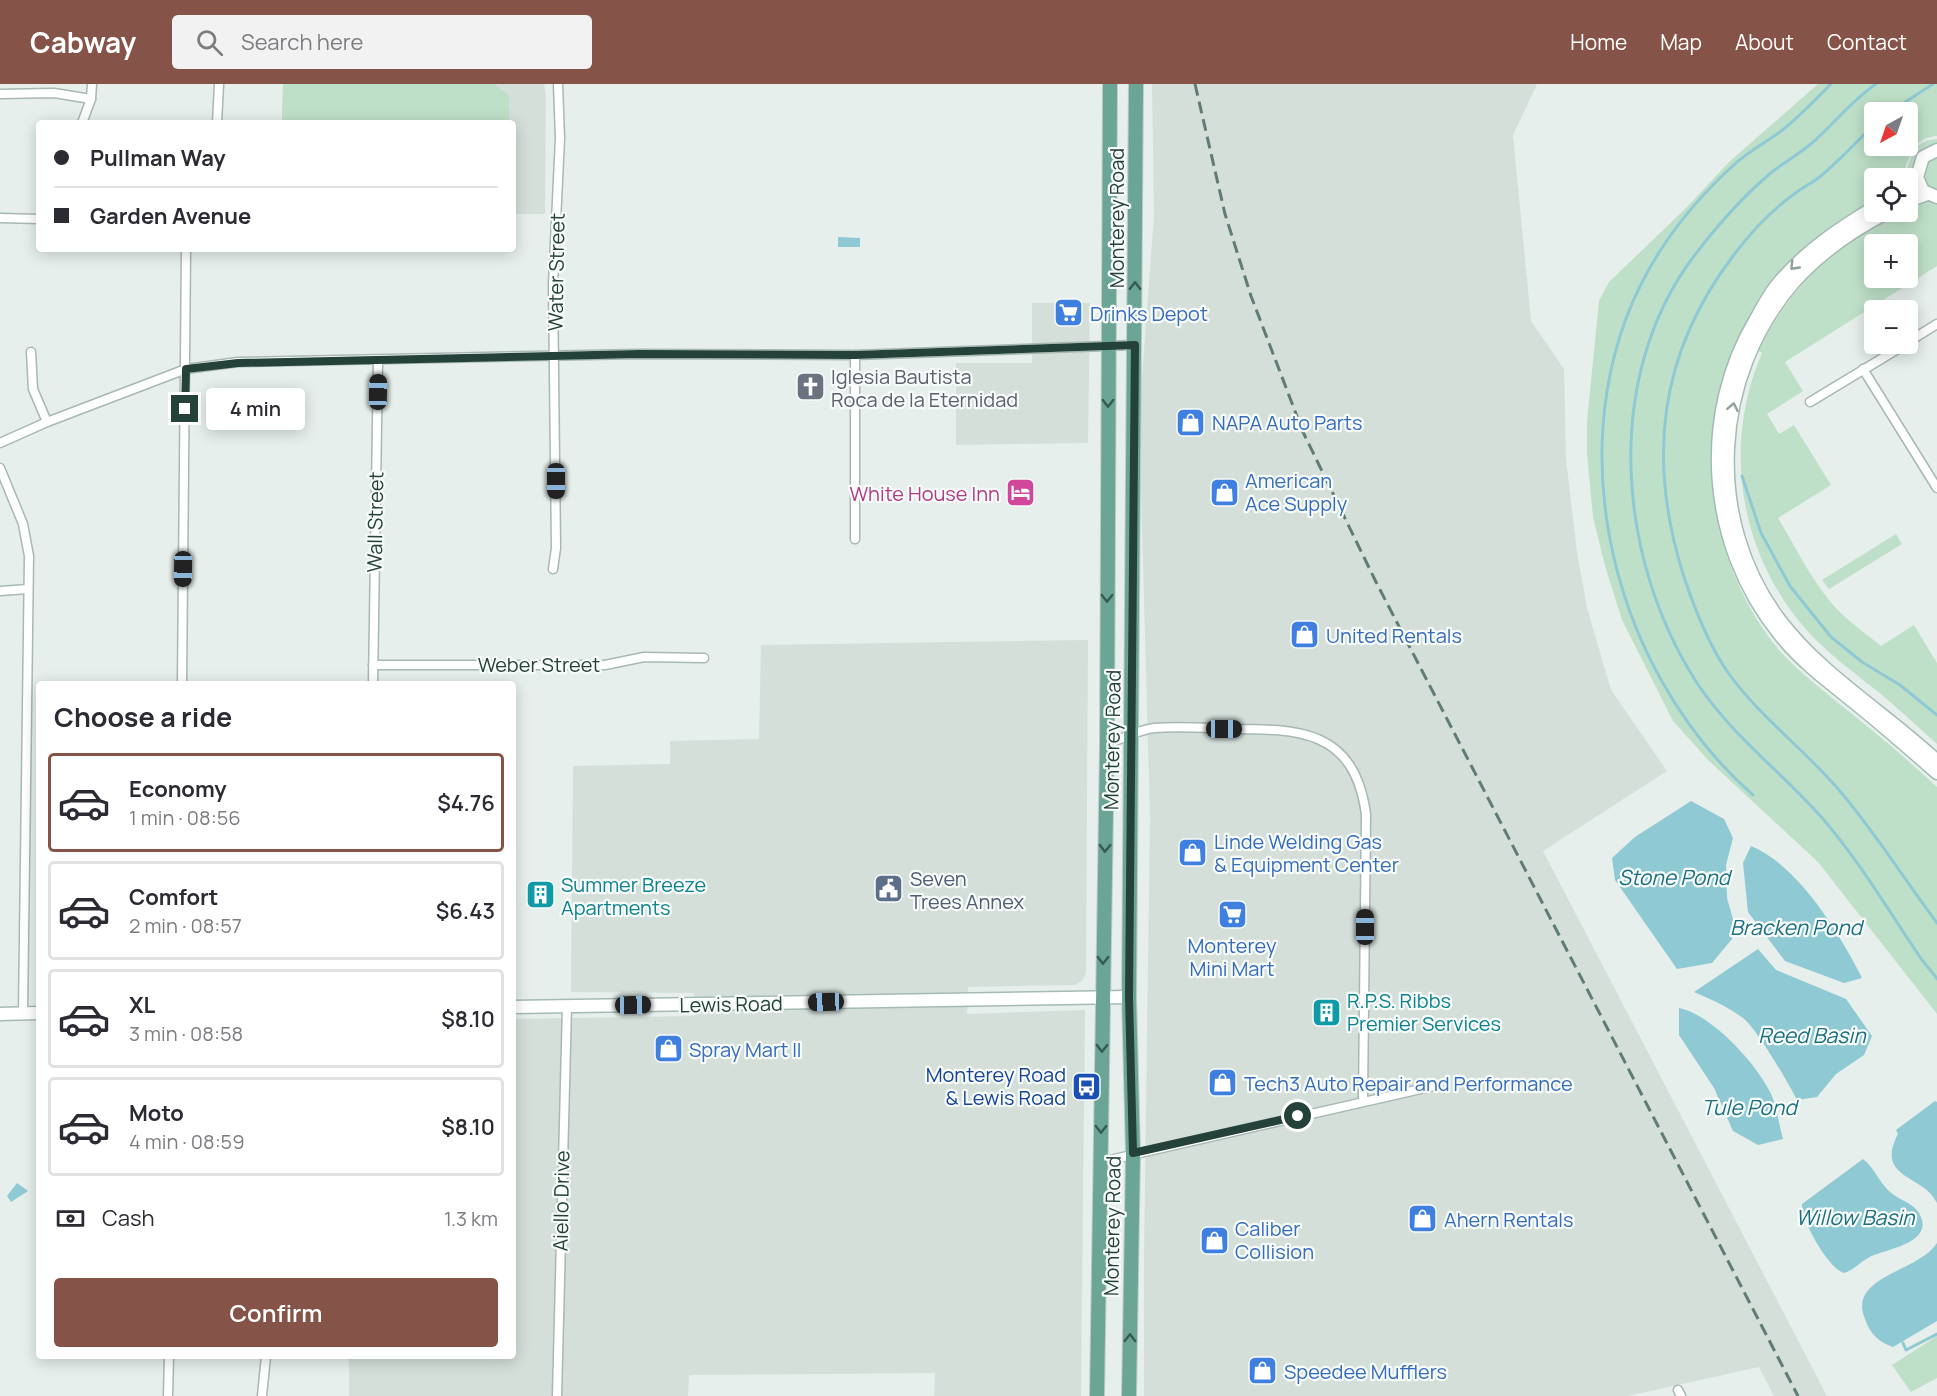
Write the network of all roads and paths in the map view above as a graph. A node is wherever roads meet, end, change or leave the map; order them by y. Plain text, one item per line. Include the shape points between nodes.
1 (92, 84) edge
2 (219, 84) edge
3 (558, 84) edge
4 (1110, 84) edge
5 (1136, 84) edge
6 (0, 94) edge
7 (91, 99) junction
8 (83, 120) edge
9 (217, 120) edge
10 (1937, 150) edge
11 (1918, 170) edge
12 (1918, 178) edge
13 (1932, 196) edge
14 (1864, 214) edge
15 (0, 218) edge
16 (36, 219) edge
17 (1871, 222) edge
18 (186, 252) edge
19 (1937, 324) edge
20 (1918, 336) edge
21 (1108, 345) junction
22 (1135, 345) junction
23 (31, 352) dead end
24 (1888, 354) edge
25 (855, 355) junction
26 (555, 356) junction
27 (378, 360) junction
28 (186, 369) junction
29 (1863, 369) junction
30 (1810, 402) dead end
31 (47, 422) junction
32 (0, 444) edge
33 (0, 468) edge
34 (1937, 488) edge
35 (855, 539) dead end
36 (553, 569) dead end
37 (28, 589) junction
38 (0, 591) edge
39 (704, 658) dead end
40 (373, 665) junction
41 (182, 681) edge
42 (373, 681) edge
43 (1131, 736) junction
44 (1107, 744) junction
45 (1937, 761) edge
46 (1937, 773) edge
47 (1129, 997) junction
48 (1103, 998) junction
49 (567, 1006) junction
50 (516, 1007) edge
51 (23, 1012) junction
52 (36, 1013) edge
53 (0, 1014) edge
54 (1434, 1086) dead end
55 (1363, 1101) junction
56 (1133, 1153) junction
57 (1101, 1162) junction
58 (169, 1359) edge
59 (266, 1359) edge
60 (168, 1396) edge
61 (262, 1396) edge
62 (557, 1396) edge
63 (1097, 1396) edge
64 (1129, 1396) edge

1 - 7 street
2 - 9 street
3 - 26 street, Water Street
4 - 21 main road, Monterey Road
22 -> 5 main road, Monterey Road
6 - 7 street via 54,93
7 - 8 street
10 - 11 street via 1923,157
12 - 13 street
14 -> 46 street via 1835,232 1789,271 1774,288 1742,344 1723,399 1718,429 1720,502 1730,549 1780,635 1807,664
15 - 16 street
45 -> 17 street via 1817,660 1778,617 1747,562 1729,487 1732,409 1747,357 1764,324 1813,263
18 - 28 street
19 - 20 street
21 - 22 street
21 - 25 street
21 -> 44 main road, Monterey Road
22 - 43 main road, Monterey Road
23 - 31 street via 33,389
24 - 29 street
25 - 26 street
25 - 35 street
26 - 27 street
26 - 36 street, Water Street
27 - 28 street via 238,363
27 - 40 street, Wall Street
28 - 31 street
28 - 41 street
29 - 30 street
29 - 34 street
31 - 32 street
33 - 37 street via 23,524 29,556
37 - 38 street
37 - 51 street
39 - 40 street, Weber Street via 644,657 605,665
40 - 42 street, Wall Street
43 - 44 street
43 - 47 main road, Monterey Road
43 - 55 street via 1153,728 1303,732 1332,748 1354,772 1363,792 1366,814
44 -> 48 main road, Monterey Road
47 - 48 street, Lewis Road
47 - 56 main road, Monterey Road
48 - 49 street, Lewis Road
48 -> 57 main road, Monterey Road
49 - 50 street, Lewis Road
49 - 62 street, Aiello Drive
51 - 52 street
51 - 53 street
54 - 55 street
55 - 56 street
56 - 57 street
64 -> 56 main road, Monterey Road
57 - 63 main road, Monterey Road
58 - 60 street
59 - 61 street

